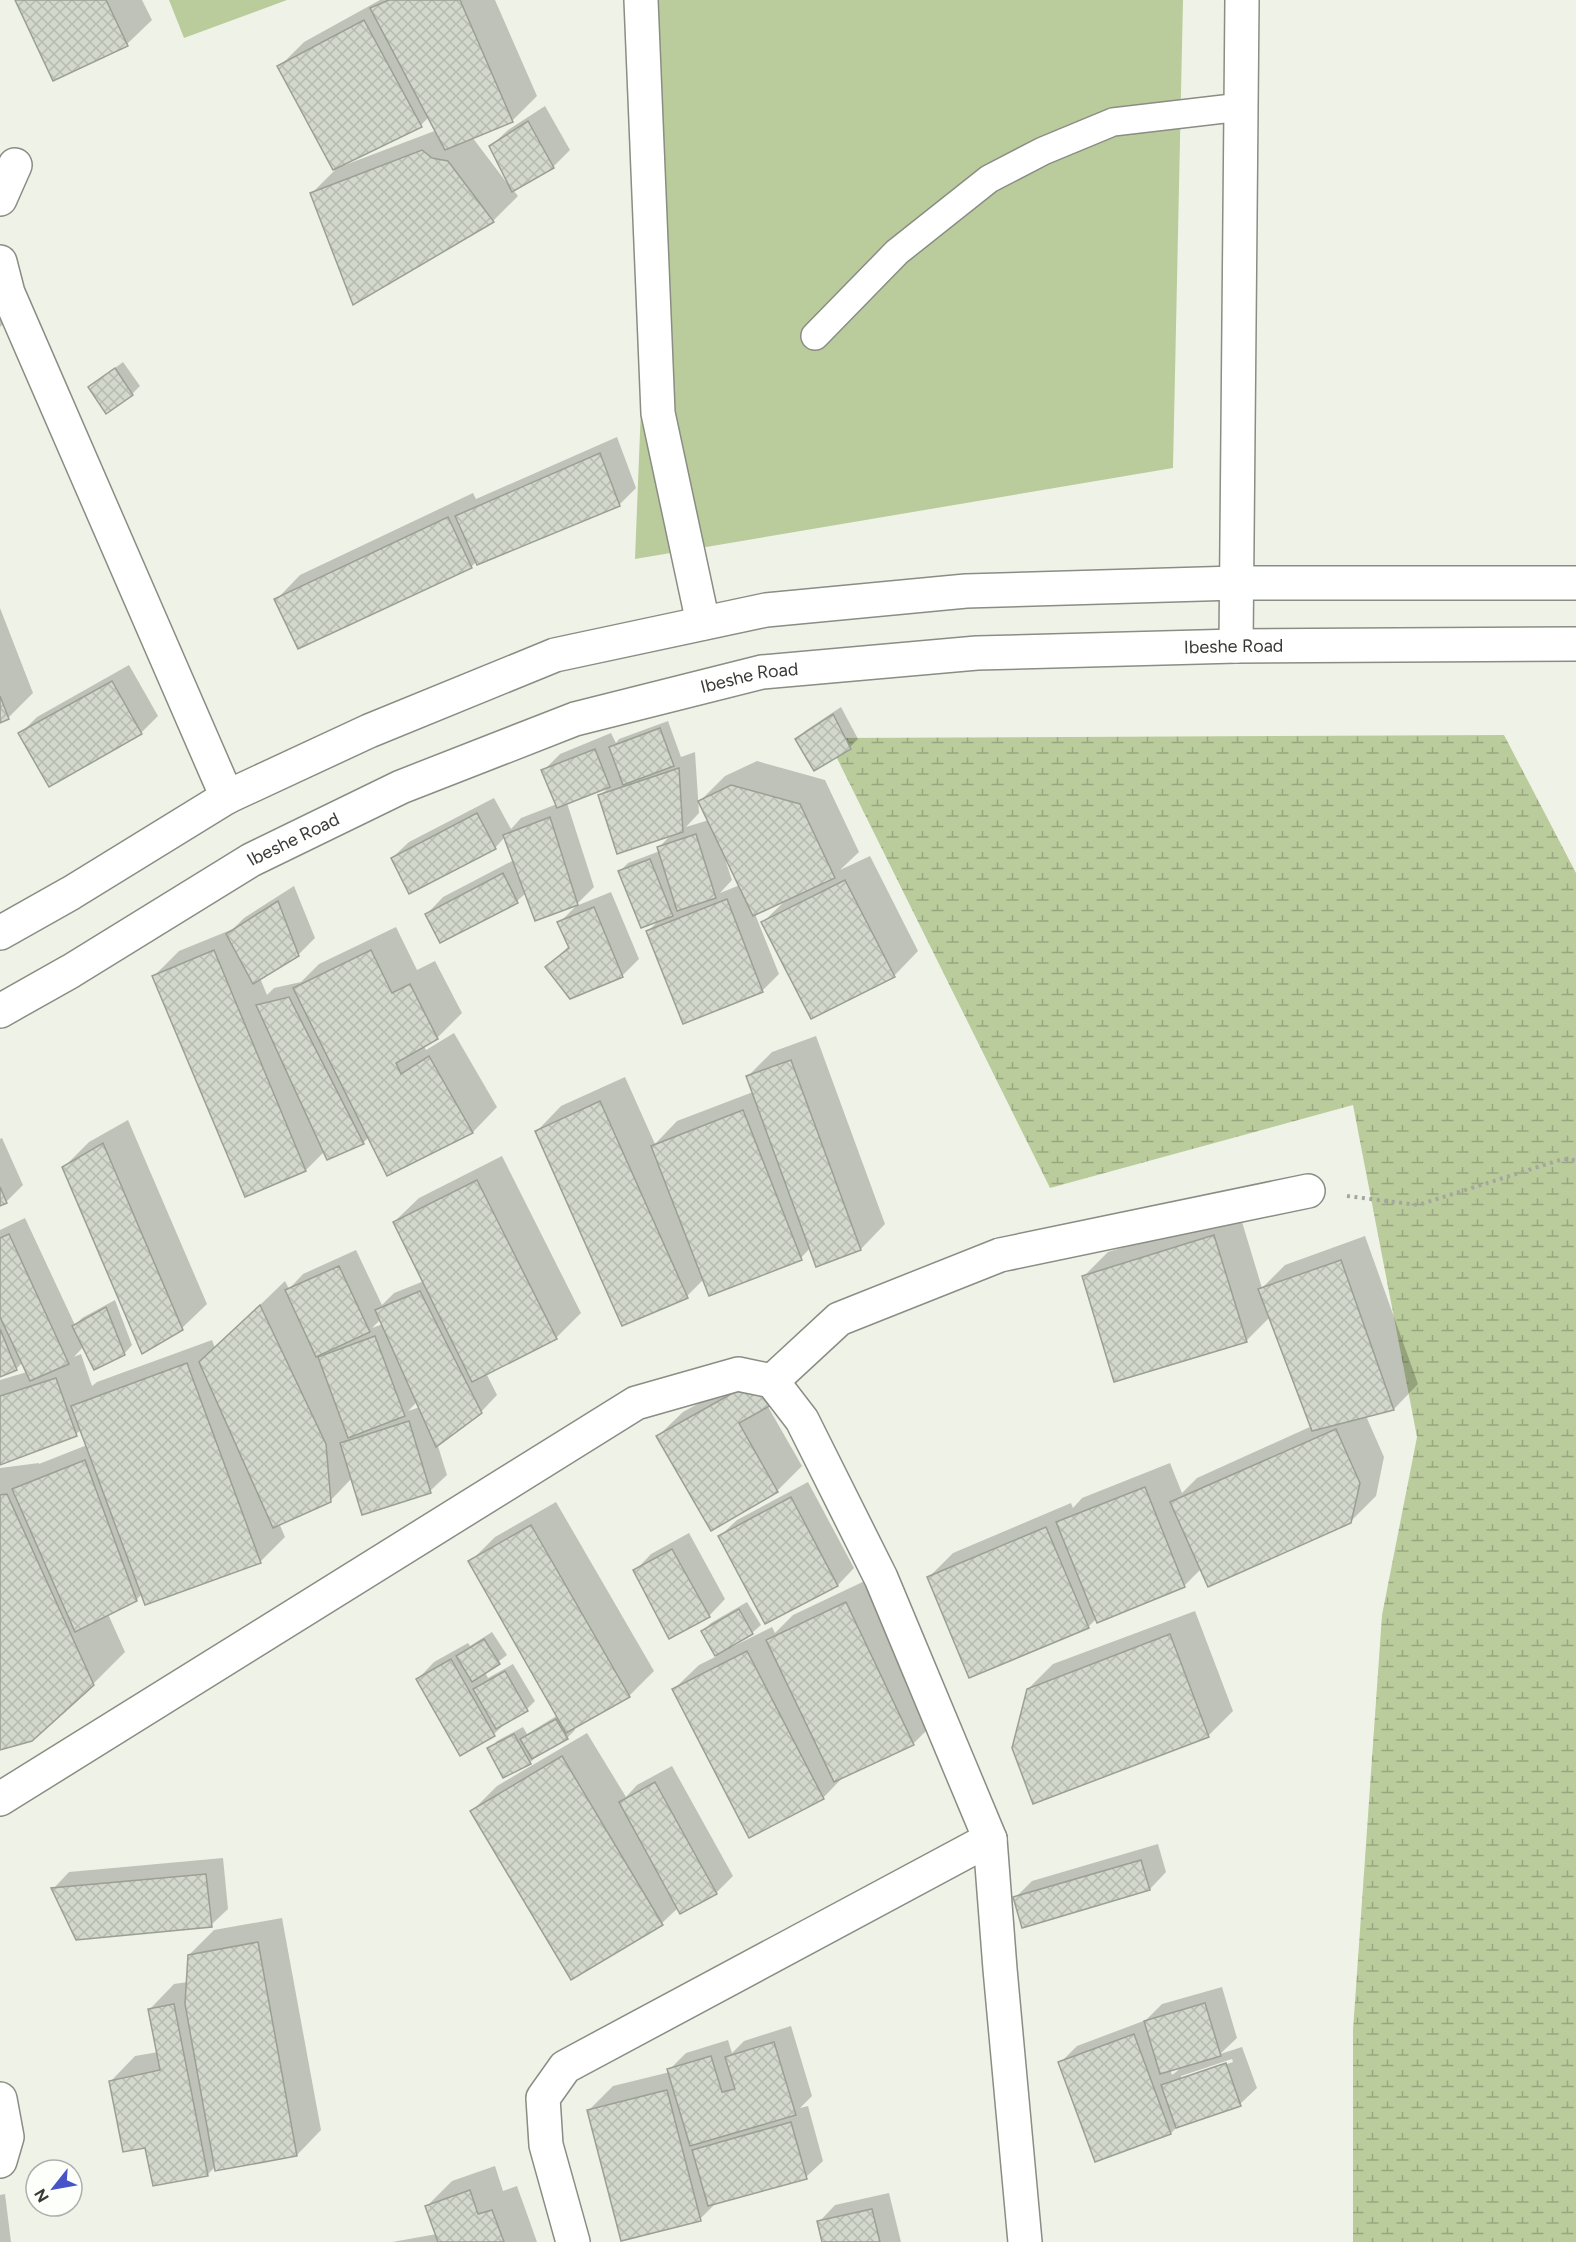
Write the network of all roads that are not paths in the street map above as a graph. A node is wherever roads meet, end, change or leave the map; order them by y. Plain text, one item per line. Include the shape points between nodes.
1 (642, 0) edge
2 (1242, 0) edge
3 (1241, 107) junction
4 (15, 165) dead end
5 (0, 199) edge
6 (0, 262) edge
7 (815, 336) dead end
8 (1576, 582) edge
9 (1236, 583) junction
10 (703, 623) junction
11 (1576, 644) edge
12 (1236, 646) junction
13 (227, 797) junction
14 (0, 933) edge
15 (0, 1011) edge
16 (1308, 1191) road end
17 (772, 1381) junction
18 (0, 1799) edge
19 (990, 1839) junction
20 (0, 2099) edge
21 (0, 2161) edge
22 (573, 2242) edge
23 (1025, 2242) edge

1 - 10 street via 658,413
2 - 3 street
3 - 7 lane via 1113,122 989,179 897,252
3 - 9 street
4 - 5 street
6 - 13 street via 8,293
8 - 9 street
9 - 10 street via 966,591 766,610
9 - 12 street
10 - 13 street via 555,655 369,731
11 - 12 street, Ibeshe Road
12 - 15 street, Ibeshe Road via 976,653 762,672 575,719 401,787 251,860
13 - 14 street
16 - 17 street via 1000,1255 839,1318
17 - 18 street via 738,1374 636,1403
17 - 19 street via 802,1420 881,1578
19 - 22 street via 565,2067 543,2098 546,2145
19 - 23 street
20 - 21 street via 6,2137

